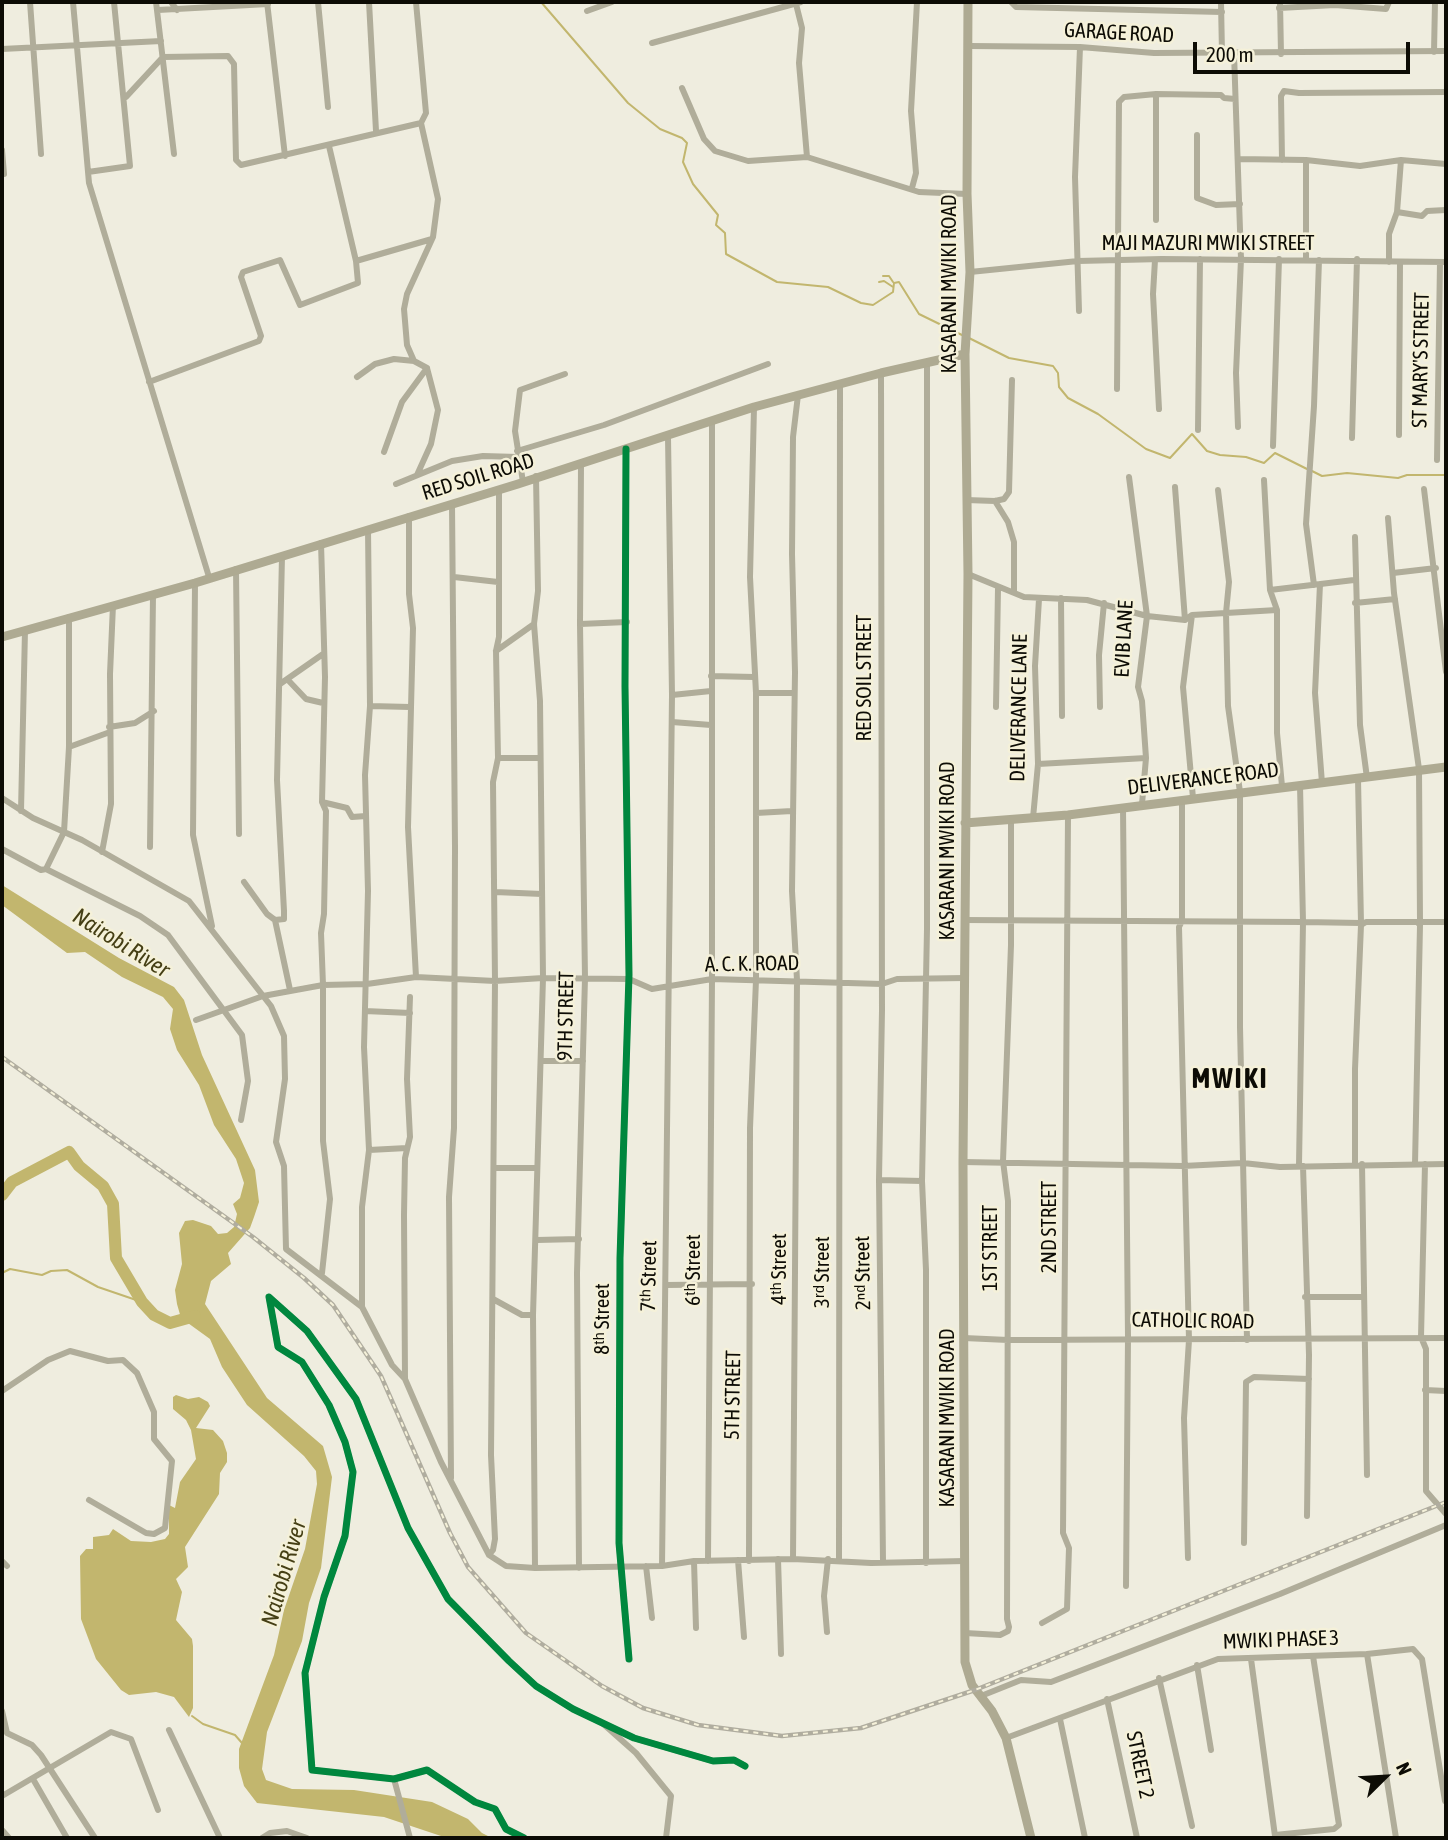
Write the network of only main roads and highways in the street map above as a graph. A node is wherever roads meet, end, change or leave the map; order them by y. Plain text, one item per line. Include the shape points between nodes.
1 (968, 2) edge
2 (965, 354) junction
3 (2, 638) edge
4 (1446, 766) edge
5 (965, 823) junction
6 (1031, 1838) edge

1 - 2 main road, KASARANI MWIKI ROAD via 970,272
2 - 3 main road, RED SOIL ROAD via 754,407 581,465
2 - 5 main road, KASARANI MWIKI ROAD
4 - 5 main road, DELIVERANCE ROAD via 1068,815
5 - 6 main road, KASARANI MWIKI ROAD via 966,1670 1006,1738

